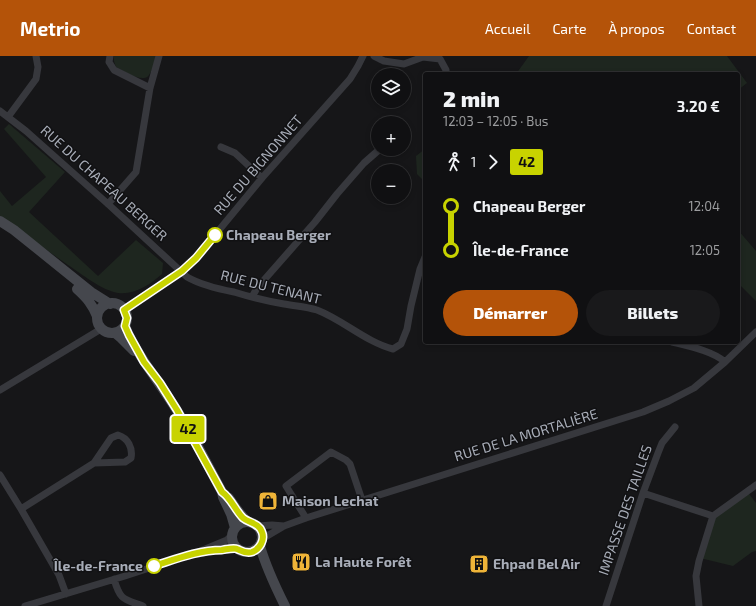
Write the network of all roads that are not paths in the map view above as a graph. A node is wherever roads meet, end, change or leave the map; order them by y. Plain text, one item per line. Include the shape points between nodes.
1 (36, 56) edge
2 (110, 56) edge
3 (159, 56) edge
4 (363, 56) edge
5 (374, 56) edge
6 (446, 72) edge
7 (150, 88) junction
8 (0, 111) edge
9 (8, 116) junction
10 (221, 147) dead end
11 (372, 156) edge
12 (262, 178) junction
13 (108, 204) junction
14 (0, 221) edge
15 (423, 262) edge
16 (61, 269) junction
17 (182, 271) junction
18 (252, 297) junction
19 (110, 304) junction
20 (124, 310) junction
21 (97, 316) junction
22 (125, 326) junction
23 (101, 329) junction
24 (756, 332) edge
25 (115, 333) junction
26 (679, 344) edge
27 (144, 362) junction
28 (724, 362) junction
29 (0, 390) edge
30 (675, 427) dead end
31 (94, 464) junction
32 (0, 475) edge
33 (756, 485) edge
34 (222, 492) junction
35 (643, 493) junction
36 (362, 500) junction
37 (21, 509) junction
38 (713, 516) junction
39 (306, 518) junction
40 (248, 522) junction
41 (258, 526) junction
42 (284, 526) junction
43 (233, 532) junction
44 (261, 542) junction
45 (236, 548) junction
46 (198, 552) junction
47 (248, 553) junction
48 (114, 579) junction
49 (272, 579) junction
50 (66, 594) junction
51 (124, 599) junction
52 (25, 606) edge
53 (120, 606) edge
54 (142, 606) edge
55 (285, 606) edge
56 (606, 606) edge
57 (699, 606) edge

1 - 9 street via 36,79
2 - 7 street via 114,70
3 - 7 street
4 - 12 street, RUE DU BIGNONNET via 350,79
5 - 6 street via 384,61 404,64 423,57 440,59
7 - 13 street via 136,172
8 - 9 street, RUE DU CHAPEAU BERGER
9 - 13 street, RUE DU CHAPEAU BERGER
10 - 12 street via 235,153
11 - 18 street via 257,288
12 - 17 street, RUE DU BIGNONNET via 196,258
13 - 17 street, RUE DU CHAPEAU BERGER
14 - 16 street
15 - 18 street, RUE DU TENANT via 407,329 401,344 393,349 316,310
16 - 19 street
16 - 21 street via 94,307
17 - 18 street, RUE DU TENANT via 194,281
17 - 20 street, RUE DU BIGNONNET
19 - 20 street via 116,304
19 - 21 street via 100,309
20 - 22 street via 127,318
21 - 23 street
22 - 25 street
22 - 27 street
23 - 25 street
23 - 29 street
24 - 28 street, RUE DE LA MORTALIÈRE
25 - 27 street
26 - 28 street via 708,352
27 - 34 street via 177,410
28 - 36 street, RUE DE LA MORTALIÈRE via 694,388 643,412
30 - 35 street, IMPASSE DES TAILLES via 662,443
31 - 31 street via 111,438 123,436 132,452 131,458 125,462
31 - 37 street
32 - 37 street
33 - 38 street
34 - 40 street
34 - 43 street via 231,514
35 - 38 street
35 - 56 street, IMPASSE DES TAILLES
36 - 39 street, RUE DE LA MORTALIÈRE
36 - 39 street via 350,464 331,452 286,486
37 - 50 street via 59,575
38 - 57 street via 696,576
39 - 42 street, RUE DE LA MORTALIÈRE
40 - 41 street
40 - 43 street via 238,524
41 - 42 street, RUE DE LA MORTALIÈRE
41 - 44 street via 262,532
42 - 44 street, RUE DE LA MORTALIÈRE
43 - 45 street
43 - 46 street via 227,540
44 - 47 street via 253,552
44 - 49 street
45 - 46 street
45 - 47 street
46 - 48 street
47 - 49 street
48 - 50 street
48 - 51 street via 119,594
49 - 55 street
50 - 52 street
51 - 53 street
51 - 54 street

